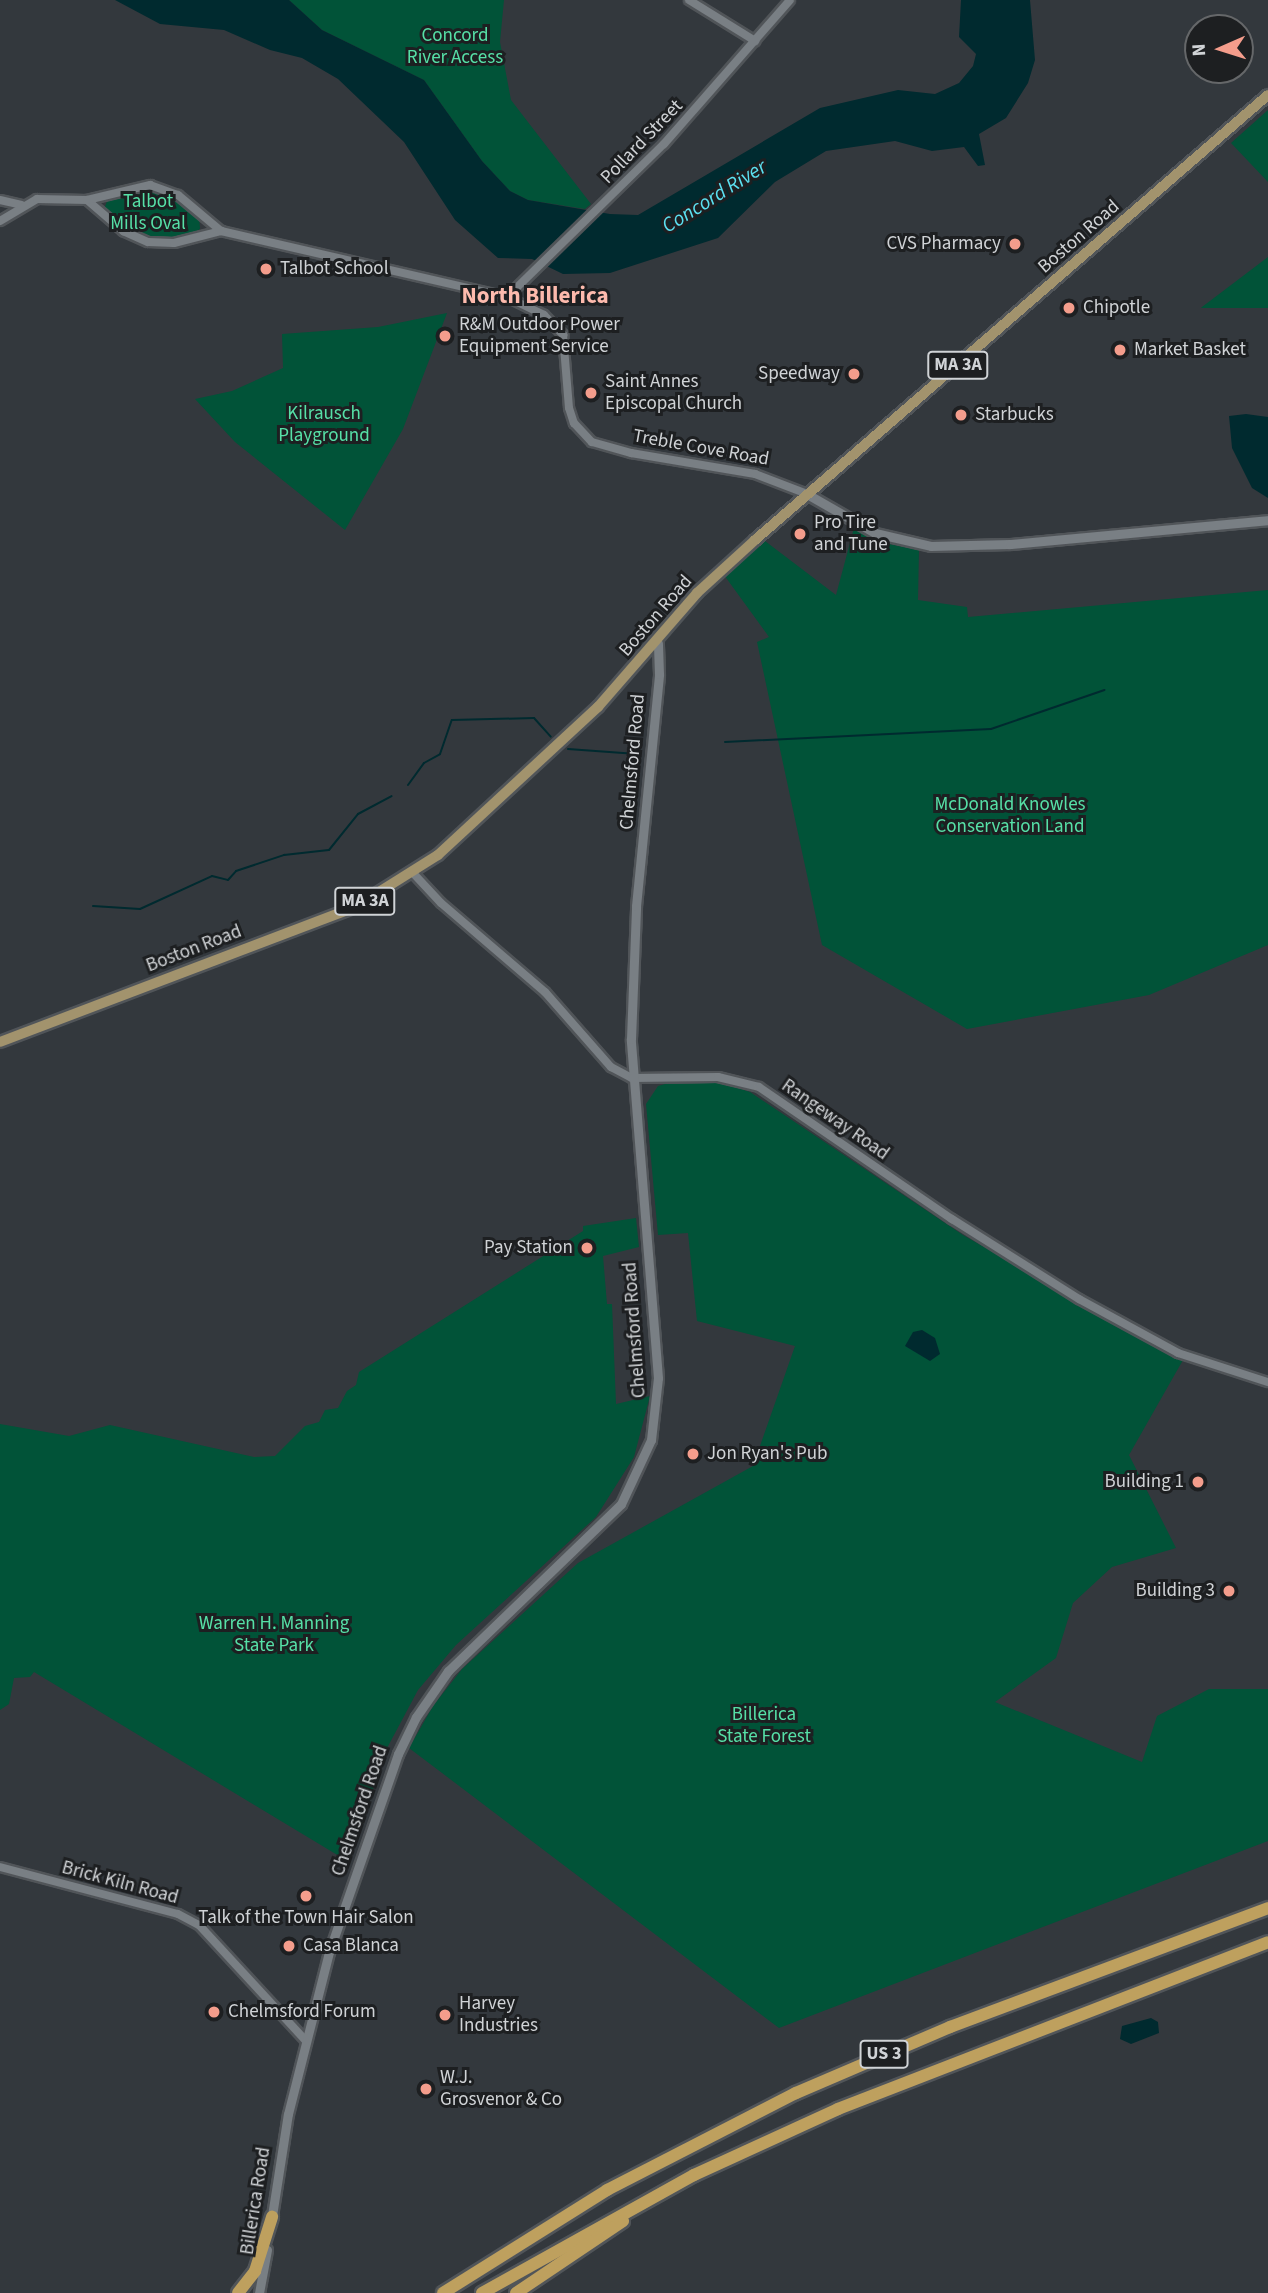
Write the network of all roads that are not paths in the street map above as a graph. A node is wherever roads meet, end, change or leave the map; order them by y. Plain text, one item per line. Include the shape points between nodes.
1 (689, 0) edge
2 (790, 0) edge
3 (755, 41) junction
4 (1268, 95) edge
5 (88, 200) junction
6 (0, 201) edge
7 (21, 205) junction
8 (0, 221) edge
9 (221, 230) junction
10 (507, 297) junction
11 (807, 494) junction
12 (1268, 520) edge
13 (658, 643) junction
14 (413, 873) junction
15 (0, 1042) edge
16 (632, 1077) junction
17 (1268, 1382) edge
18 (0, 1867) edge
19 (1268, 1908) edge
20 (1268, 1942) edge
21 (306, 2041) junction
22 (288, 2114) joint
23 (671, 2187) junction
24 (272, 2217) junction
25 (238, 2293) edge
26 (259, 2293) edge
27 (443, 2293) edge
28 (482, 2293) edge
29 (516, 2293) edge

1 - 3 street
2 - 3 street, Pollard Street
3 - 10 street, Pollard Street via 664,144
4 - 11 main road, Boston Road / MA 3A
5 - 7 street via 54,197
5 - 9 street via 123,231 148,242 174,243
5 - 9 street via 140,185 161,187 187,201
6 - 7 street
7 - 8 street
9 - 10 street, Treble Cove Road
10 - 11 street, Treble Cove Road via 544,315 563,335 569,408 574,423 592,442 755,474
11 - 12 main road, Treble Cove Road via 875,533 931,546 1010,544
11 - 13 main road, Boston Road / MA 3A via 698,593
13 - 14 main road, Boston Road / MA 3A via 575,729
13 - 16 main road, Chelmsford Road via 636,917
14 - 15 main road, Boston Road / MA 3A via 355,906
14 - 16 street via 441,903 545,992 611,1067
16 - 17 street, Rangeway Road via 718,1077 759,1087 951,1219 1079,1299 1178,1353
16 - 21 main road, Chelmsford Road via 658,1378 657,1413 647,1454 621,1504 599,1530 467,1651 416,1717 395,1760 329,1952
18 - 21 street, Brick Kiln Road via 178,1914 199,1925
19 - 27 highway, US 3 via 950,2027 796,2093 607,2190
20 - 23 highway, US 3 via 838,2109
21 - 22 main road, Chelmsford Road
22 - 24 main road, Billerica Road
23 - 28 highway, US 3
23 - 29 highway
24 - 25 highway via 255,2271
24 - 26 main road, Billerica Road

